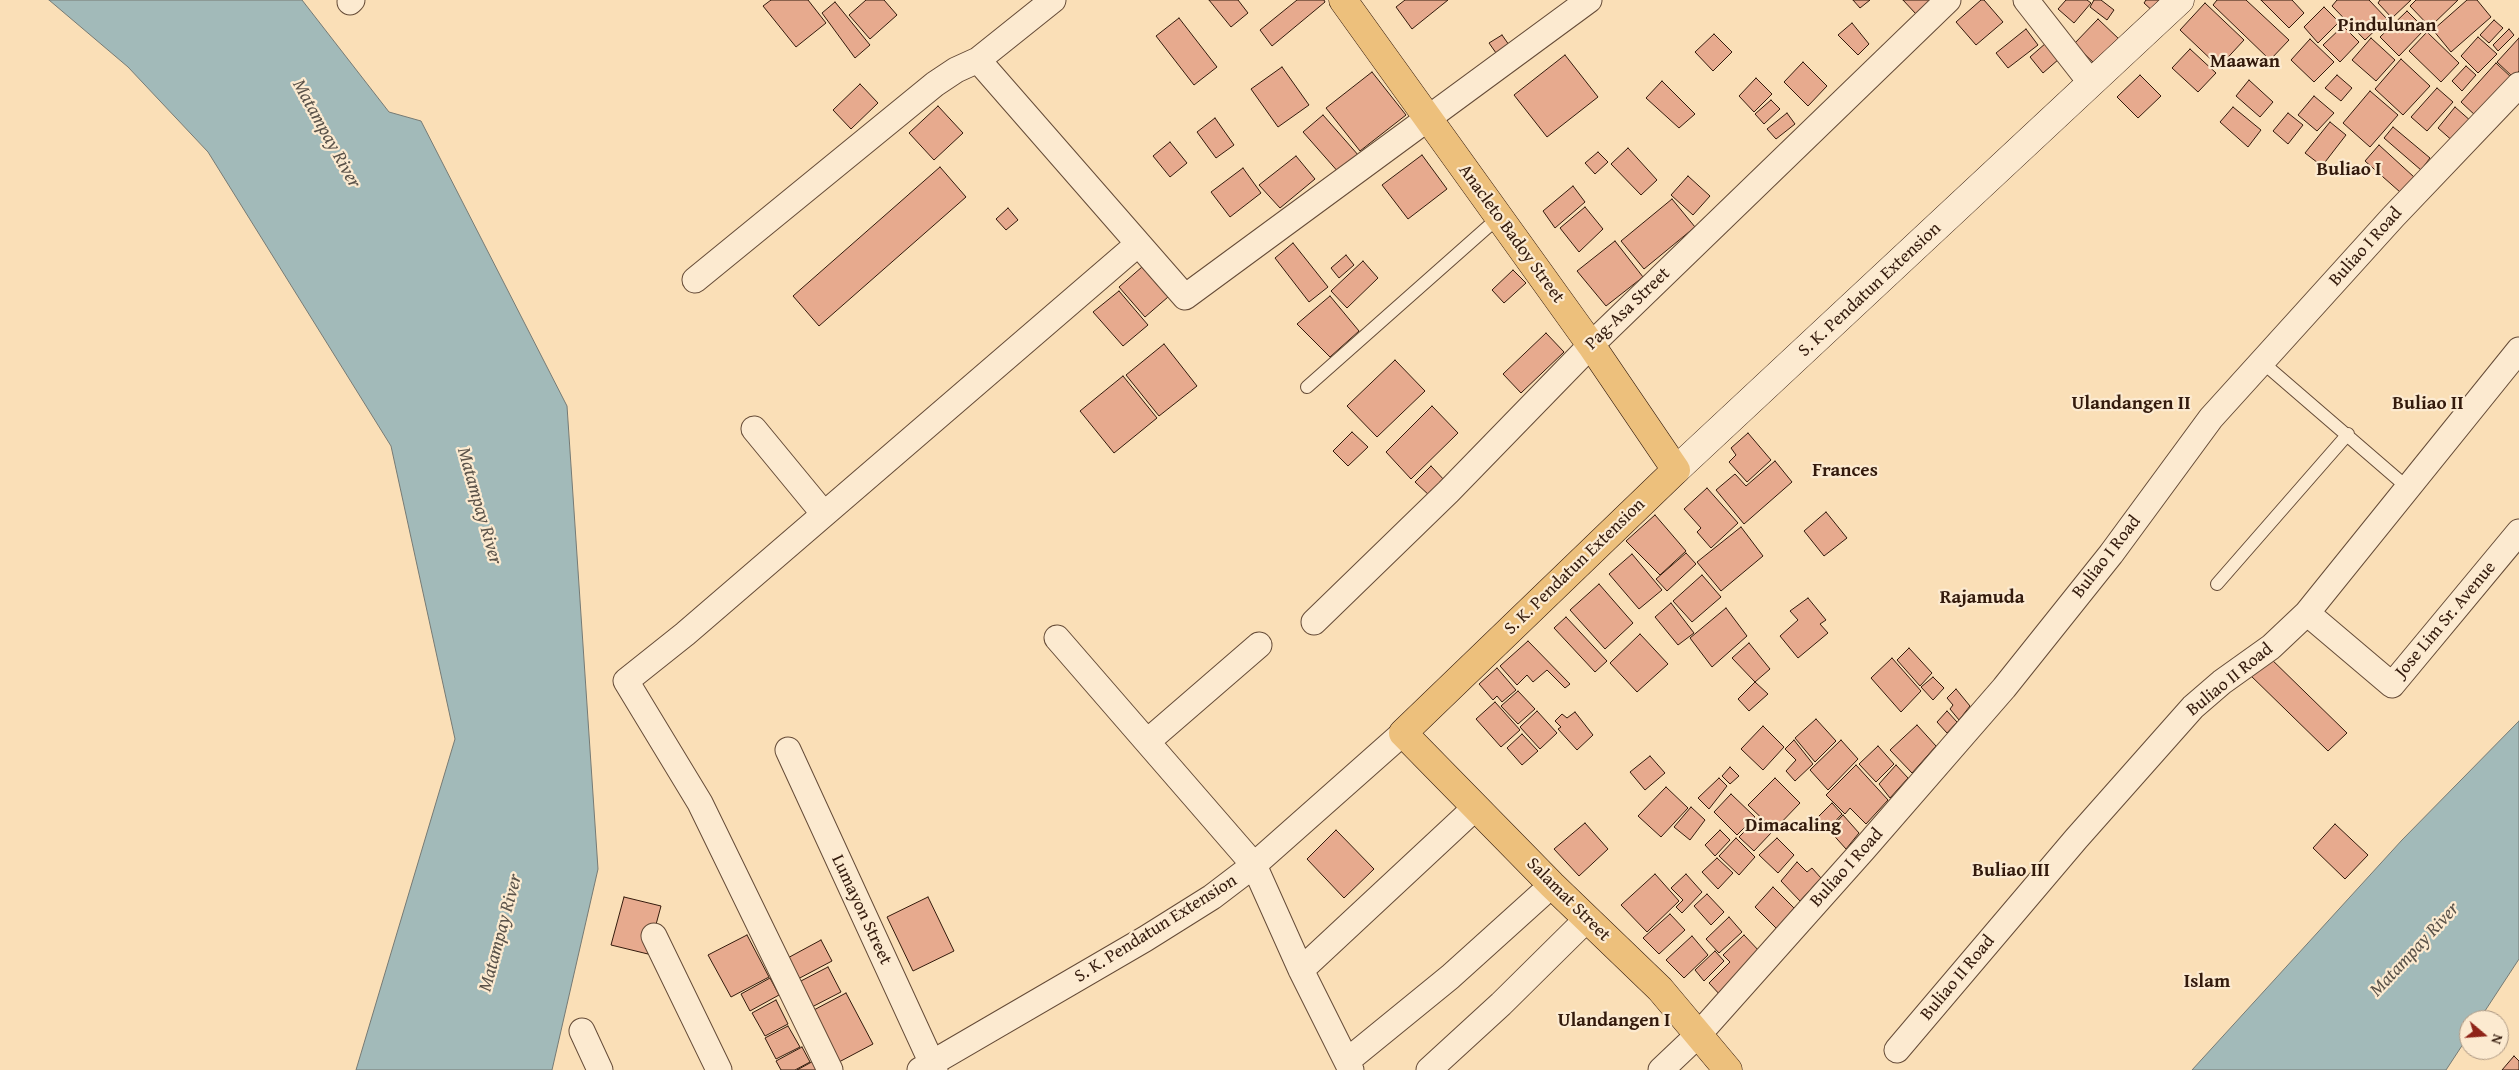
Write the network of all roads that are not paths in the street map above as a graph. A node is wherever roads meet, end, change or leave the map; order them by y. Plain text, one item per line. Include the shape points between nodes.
1 (1053, 0) edge
2 (1343, 0) edge
3 (1589, 0) edge
4 (1948, 0) edge
5 (2026, 0) edge
6 (2180, 0) edge
7 (978, 60) junction
8 (2091, 83) junction
9 (2519, 85) edge
10 (1428, 120) junction
11 (1499, 217) junction
12 (1138, 244) junction
13 (695, 280) dead end
14 (1591, 345) junction
15 (2519, 350) edge
16 (2262, 362) junction
17 (1306, 387) dead end
18 (754, 429) dead end
19 (2348, 434) junction
20 (1676, 470) junction
21 (2408, 488) junction
22 (824, 514) junction
23 (2519, 532) edge
24 (2217, 584) dead end
25 (2307, 612) junction
26 (1314, 622) dead end
27 (1057, 638) dead end
28 (1259, 645) dead end
29 (1403, 733) junction
30 (1148, 741) junction
31 (788, 750) dead end
32 (1476, 807) junction
33 (1254, 865) junction
34 (1552, 884) junction
35 (1587, 919) junction
36 (654, 936) dead end
37 (1302, 970) junction
38 (582, 1031) dead end
39 (1699, 1034) junction
40 (1896, 1050) dead end
41 (1349, 1066) edge
42 (929, 1067) edge
43 (1667, 1068) edge
44 (600, 1070) edge
45 (719, 1070) edge
46 (830, 1070) edge
47 (1428, 1070) edge
48 (1728, 1070) edge

1 - 7 street
2 - 10 main road, Anacleto Badoy Street
3 - 10 street
4 - 14 street, Pag-Asa Street
5 - 8 street
6 - 8 street, S. K. Pendatun Extension
7 - 12 street
7 - 13 street via 935,84
8 - 20 street, S. K. Pendatun Extension
9 - 16 street, Buliao I Road via 2393,217
10 - 11 main road, Anacleto Badoy Street
10 - 12 street via 1185,298
11 - 14 main road, Anacleto Badoy Street
11 - 17 lane
12 - 22 street
14 - 20 main road, Anacleto Badoy Street
14 - 26 street, Pag-Asa Street via 1448,492
15 - 21 street, Buliao II Road
16 - 19 lane
16 - 39 street, Buliao I Road via 2211,418 2111,554 2004,688
18 - 22 street
19 - 21 lane
19 - 24 lane
20 - 29 main road, S. K. Pendatun Extension
21 - 25 street, Buliao II Road
22 - 46 street via 626,681 700,803
23 - 25 street, Jose Lim Sr. Avenue via 2392,685
25 - 40 street, Buliao II Road via 2270,647 2222,682 2182,720
27 - 30 street
28 - 30 street
29 - 32 main road, Salamat Street
29 - 33 street, S. K. Pendatun Extension
30 - 33 street
31 - 42 street, Lumayon Street
32 - 34 main road, Salamat Street
32 - 37 street
33 - 37 street
33 - 42 street, S. K. Pendatun Extension via 1212,897 1145,939
34 - 35 main road, Salamat Street
34 - 41 street
35 - 39 main road, Salamat Street via 1660,989
35 - 47 street
36 - 45 street
37 - 41 street
38 - 44 street
39 - 43 street, Buliao I Road
39 - 48 main road, Salamat Street

